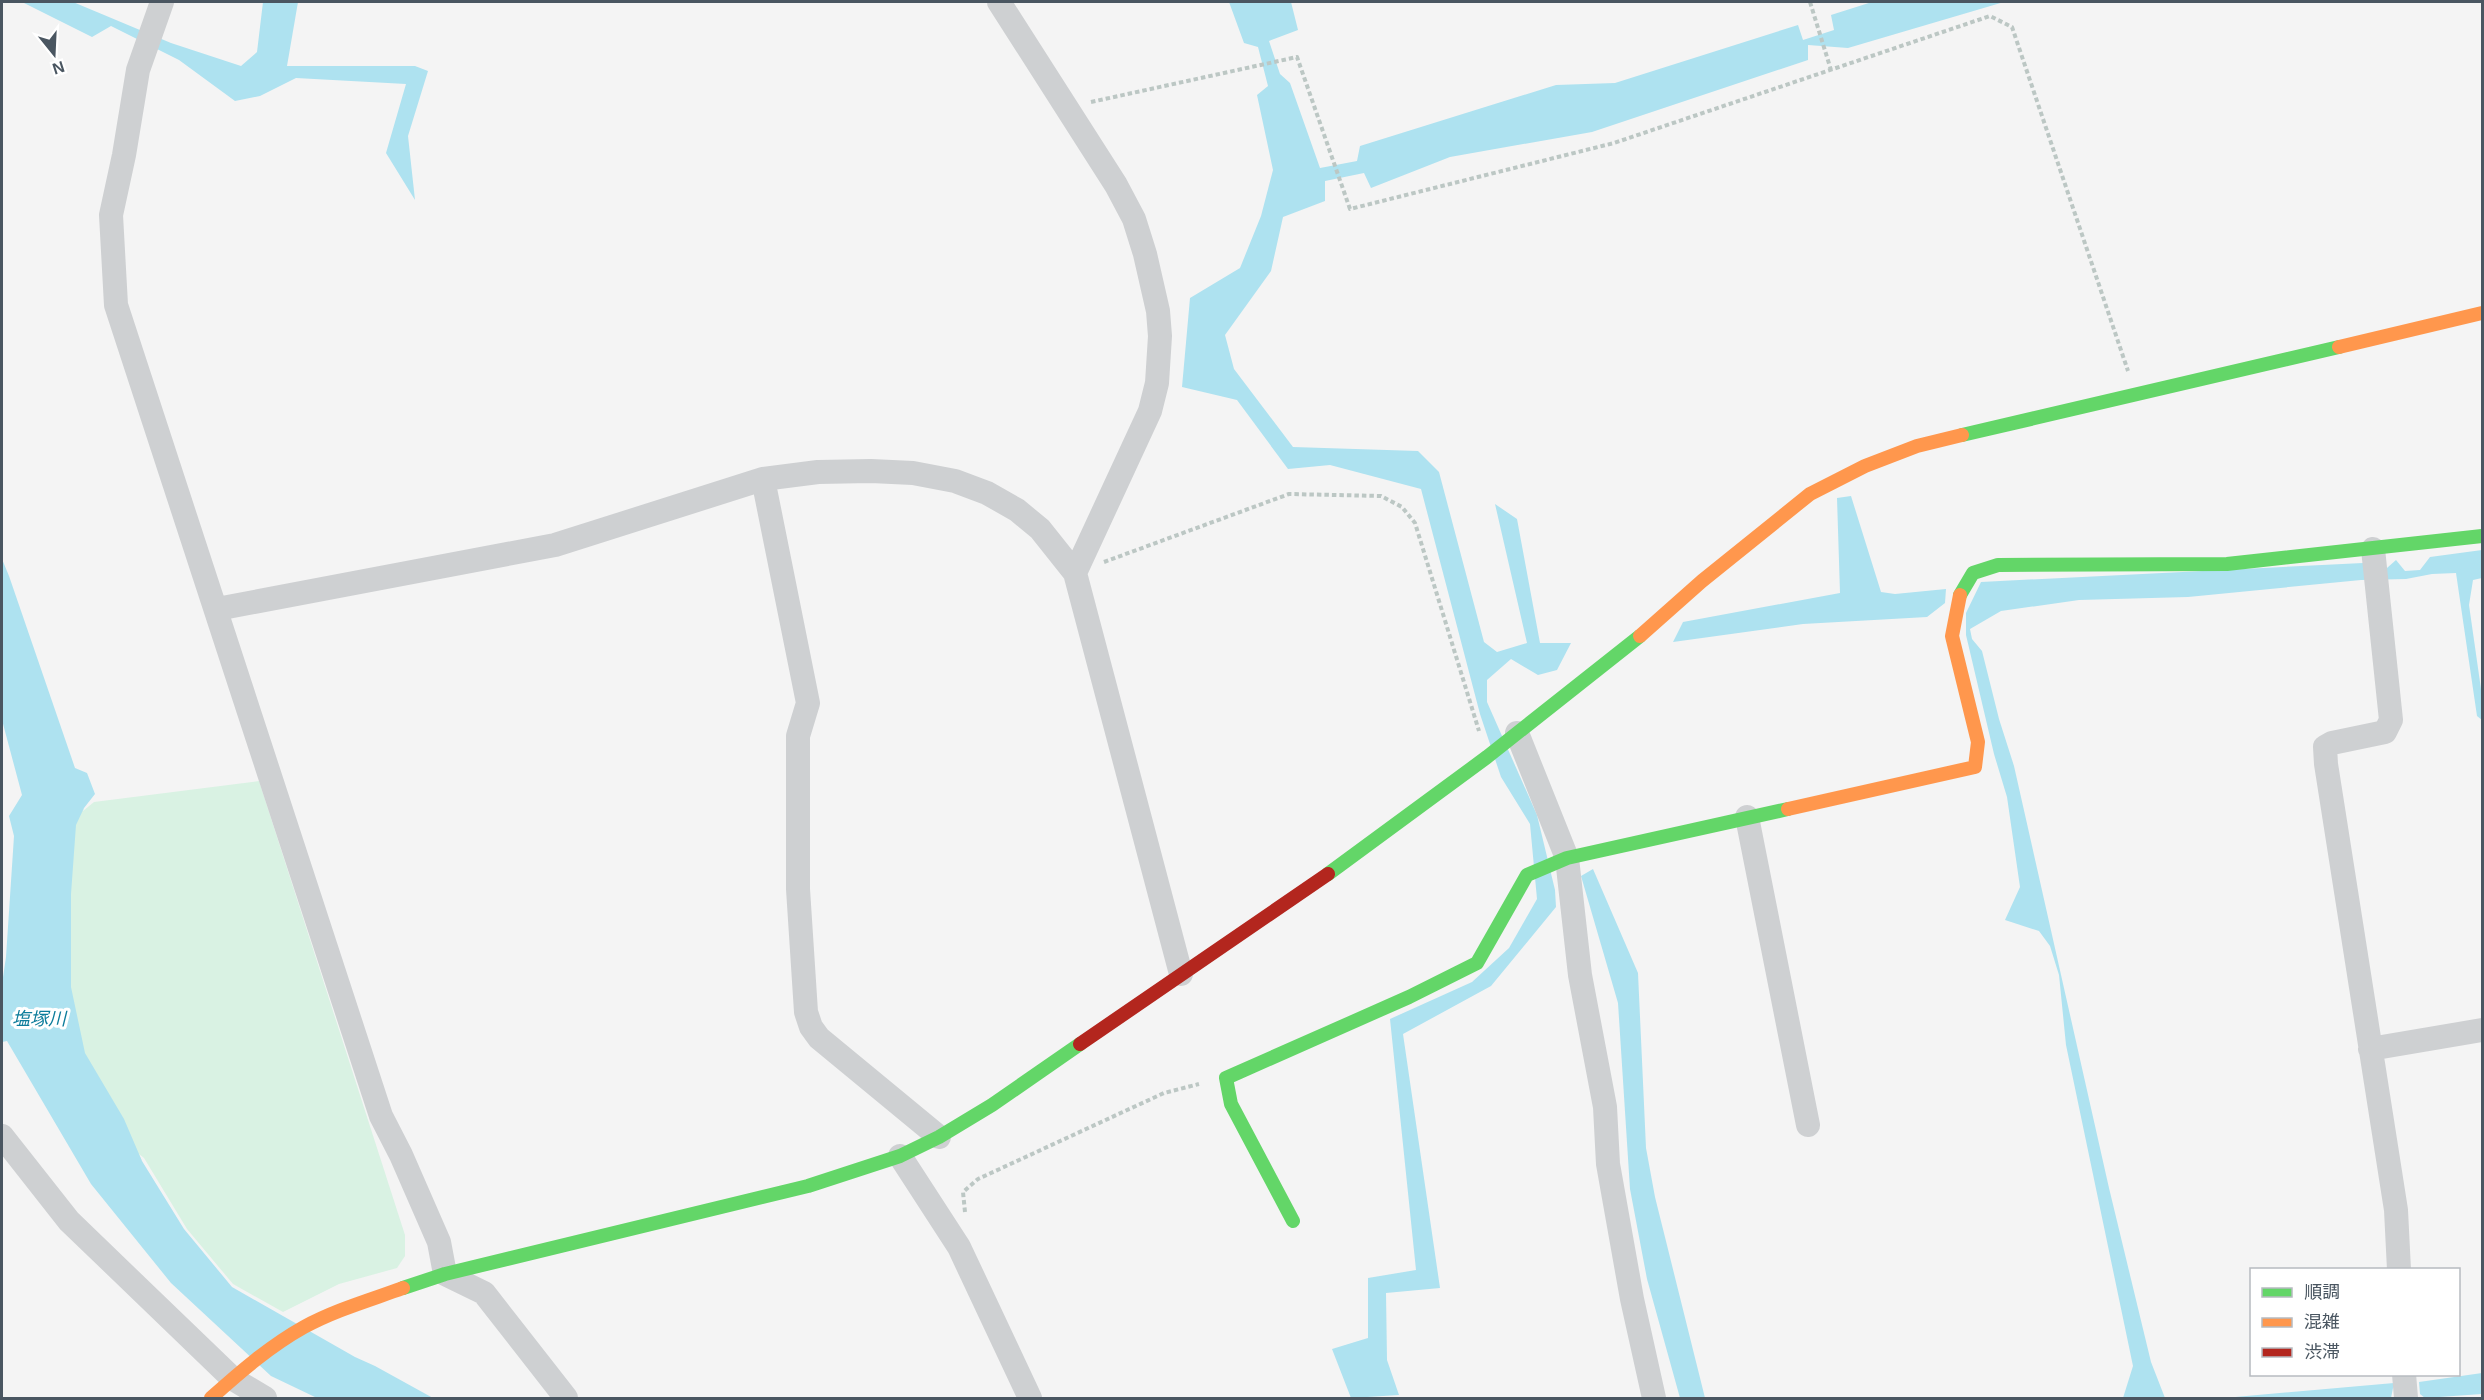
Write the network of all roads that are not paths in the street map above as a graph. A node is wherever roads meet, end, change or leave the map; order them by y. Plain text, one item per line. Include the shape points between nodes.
1 (162, 2) edge
2 (999, 2) edge
3 (2482, 313) edge
4 (763, 479) junction
5 (2482, 536) edge
6 (2373, 549) junction
7 (1076, 573) junction
8 (217, 609) junction
9 (1517, 734) junction
10 (1747, 817) junction
11 (1567, 858) junction
12 (1181, 974) junction
13 (2482, 1030) edge
14 (2370, 1049) junction
15 (1808, 1125) dead end
16 (2, 1136) edge
17 (939, 1137) junction
18 (900, 1155) junction
19 (1293, 1221) dead end
20 (2399, 1268) edge
21 (445, 1274) junction
22 (239, 1373) junction
23 (2404, 1376) edge
24 (211, 1398) edge
25 (266, 1398) edge
26 (566, 1398) edge
27 (1030, 1398) edge
28 (1654, 1398) edge
29 (2406, 1398) edge

1 - 8 street via 138,70 111,215 116,306
2 - 7 street via 1134,219 1158,311 1157,383 1150,411
3 - 9 street via 1917,446 1865,466 1810,494
4 - 7 street via 871,471 955,481 1017,510 1040,529
4 - 8 street via 555,545
4 - 17 street via 808,703 798,736 798,889 806,1012 819,1038
5 - 6 street
6 - 10 street via 2227,564 1998,565 1973,573 1960,594 1952,636 1978,742 1975,767
6 - 14 street via 2391,720 2385,732 2325,747
7 - 12 street
8 - 21 street via 381,1116 439,1242
9 - 11 street
9 - 12 street via 1352,857
10 - 11 street
10 - 15 street
11 - 19 street via 1527,875 1477,963 1226,1078 1231,1104
11 - 28 street via 1580,975 1605,1107 1608,1164
12 - 17 street via 992,1105
13 - 14 street
14 - 20 street via 2396,1210
16 - 22 street via 69,1221
17 - 18 street
18 - 21 street via 808,1186
18 - 27 street via 959,1247
21 - 22 street via 304,1327
21 - 26 street via 484,1293
22 - 24 street
22 - 25 street
23 - 29 street

